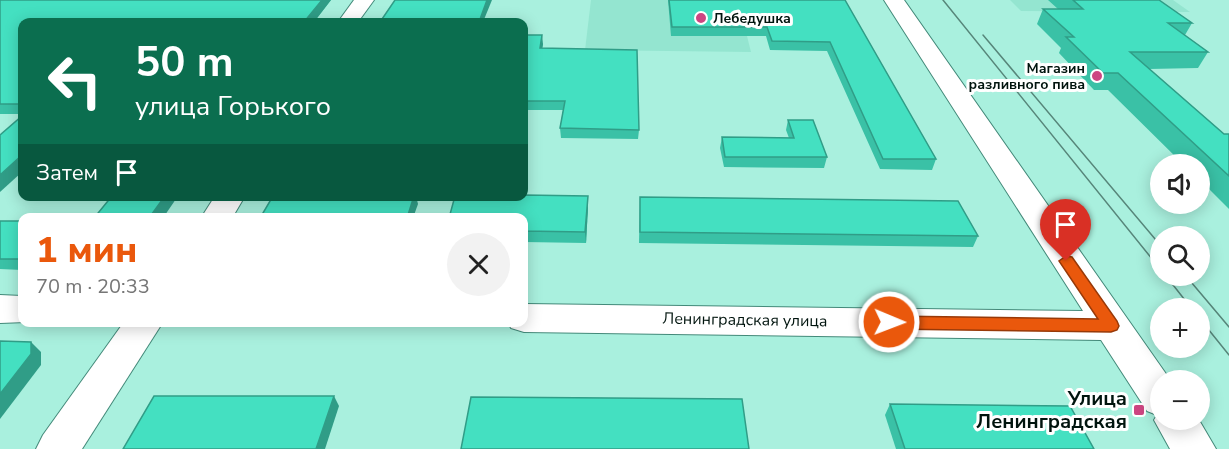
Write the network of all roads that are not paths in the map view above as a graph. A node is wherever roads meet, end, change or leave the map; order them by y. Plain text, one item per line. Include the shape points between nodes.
1 (364, 0) edge
2 (894, 0) edge
3 (351, 18) edge
4 (0, 309) edge
5 (18, 310) edge
6 (528, 318) edge
7 (1111, 326) junction
8 (142, 327) edge
9 (1150, 383) edge
10 (1182, 430) edge
11 (58, 449) edge
12 (1194, 449) edge

1 - 3 street
2 - 7 street
4 - 5 street
6 - 7 street, Ленинградская улица
7 - 9 street
8 - 11 street
10 - 12 street

